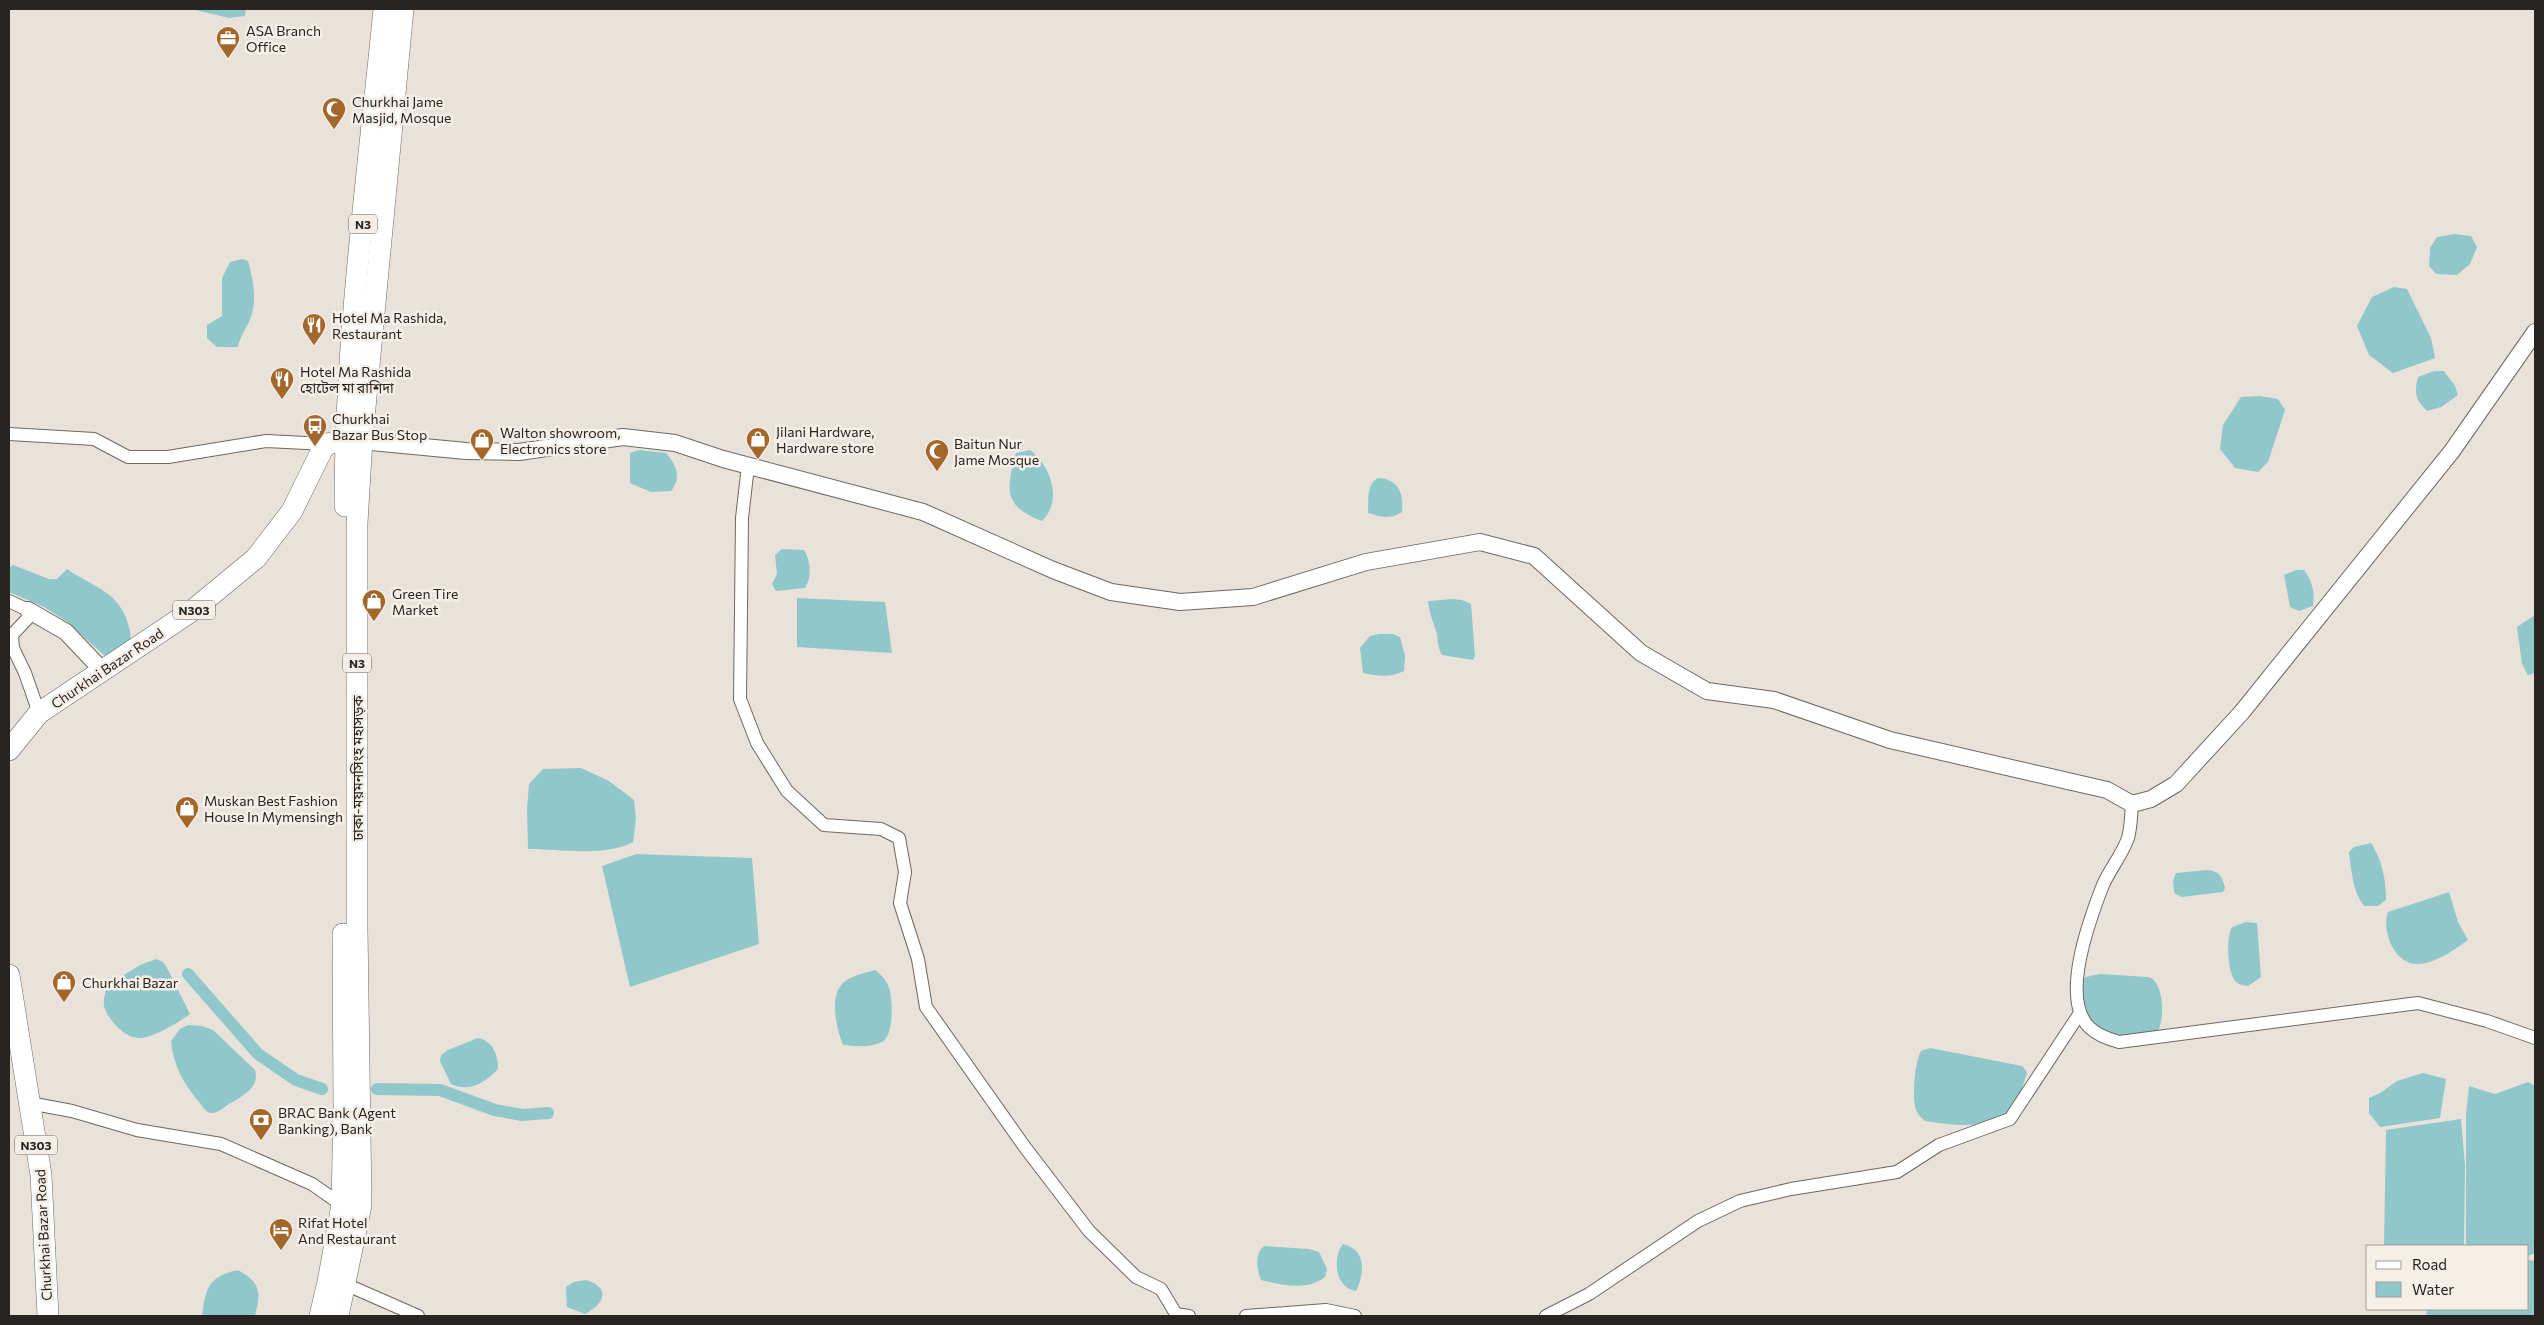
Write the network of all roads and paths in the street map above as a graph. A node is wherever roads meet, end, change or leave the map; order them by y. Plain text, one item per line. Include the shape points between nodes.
1 (384, 9) edge
2 (403, 9) edge
3 (2535, 332) edge
4 (9, 434) edge
5 (345, 441) junction
6 (748, 466) junction
7 (9, 601) edge
8 (28, 610) junction
9 (102, 670) junction
10 (39, 713) junction
11 (9, 750) edge
12 (2132, 804) junction
13 (9, 975) edge
14 (2080, 1013) junction
15 (2535, 1038) edge
16 (30, 1103) junction
17 (342, 1205) junction
18 (345, 1284) junction
19 (48, 1316) edge
20 (320, 1316) edge
21 (338, 1316) edge
22 (418, 1316) edge
23 (1189, 1316) edge
24 (1246, 1316) edge
25 (1355, 1316) edge
26 (1546, 1316) edge

1 - 5 highway, N3 via 355,298
2 - 5 highway, ঢাকা-ময়মনসিংহ মহাসড়ক / N3
3 - 12 street via 2452,451 2242,712 2176,784
4 - 5 street via 94,439 128,457 168,457 266,441
5 - 6 street via 519,452 623,437 675,443
5 - 9 highway, Churkhai Bazar Road / N303 via 319,456 292,511 256,558 193,610
5 - 17 highway, ঢাকা-ময়মনসিংহ মহাসড়ক / N3
5 - 18 highway, ঢাকা-ময়মনসিংহ মহাসড়ক / N3 via 357,523 361,1205
6 - 12 street via 923,512 1111,592 1180,602 1252,596 1366,562 1480,542 1534,556 1641,653 1707,691 1774,700 1890,740 2107,790
6 - 23 street via 742,518 740,699 757,743 787,791 824,825 881,829 900,838 905,872 900,903 918,959 926,1007 1089,1232 1136,1277 1161,1289 1176,1314
7 - 8 street
8 - 9 street via 66,632
8 - 10 street via 28,618 12,635 13,648
9 - 10 highway, Churkhai Bazar Road / N303
10 - 11 highway, Churkhai Bazar Road / N303
12 - 14 street via 2128,838 2104,884 2081,955 2076,985
13 - 16 highway, Churkhai Bazar Road / N303
14 - 15 street via 2089,1026 2105,1038 2119,1042 2418,1003 2487,1021
14 - 26 street via 2010,1119 1939,1145 1897,1172 1791,1189 1740,1202 1698,1222 1590,1294
16 - 17 street via 72,1111 137,1130 221,1144 312,1184
16 - 19 highway, Churkhai Bazar Road / N303 via 41,1174
17 - 20 highway, ঢাকা-ময়মনসিংহ মহাসড়ক / N3
18 - 21 highway, ঢাকা-ময়মনসিংহ মহাসড়ক / N3
18 - 22 street
24 - 25 street via 1326,1310

